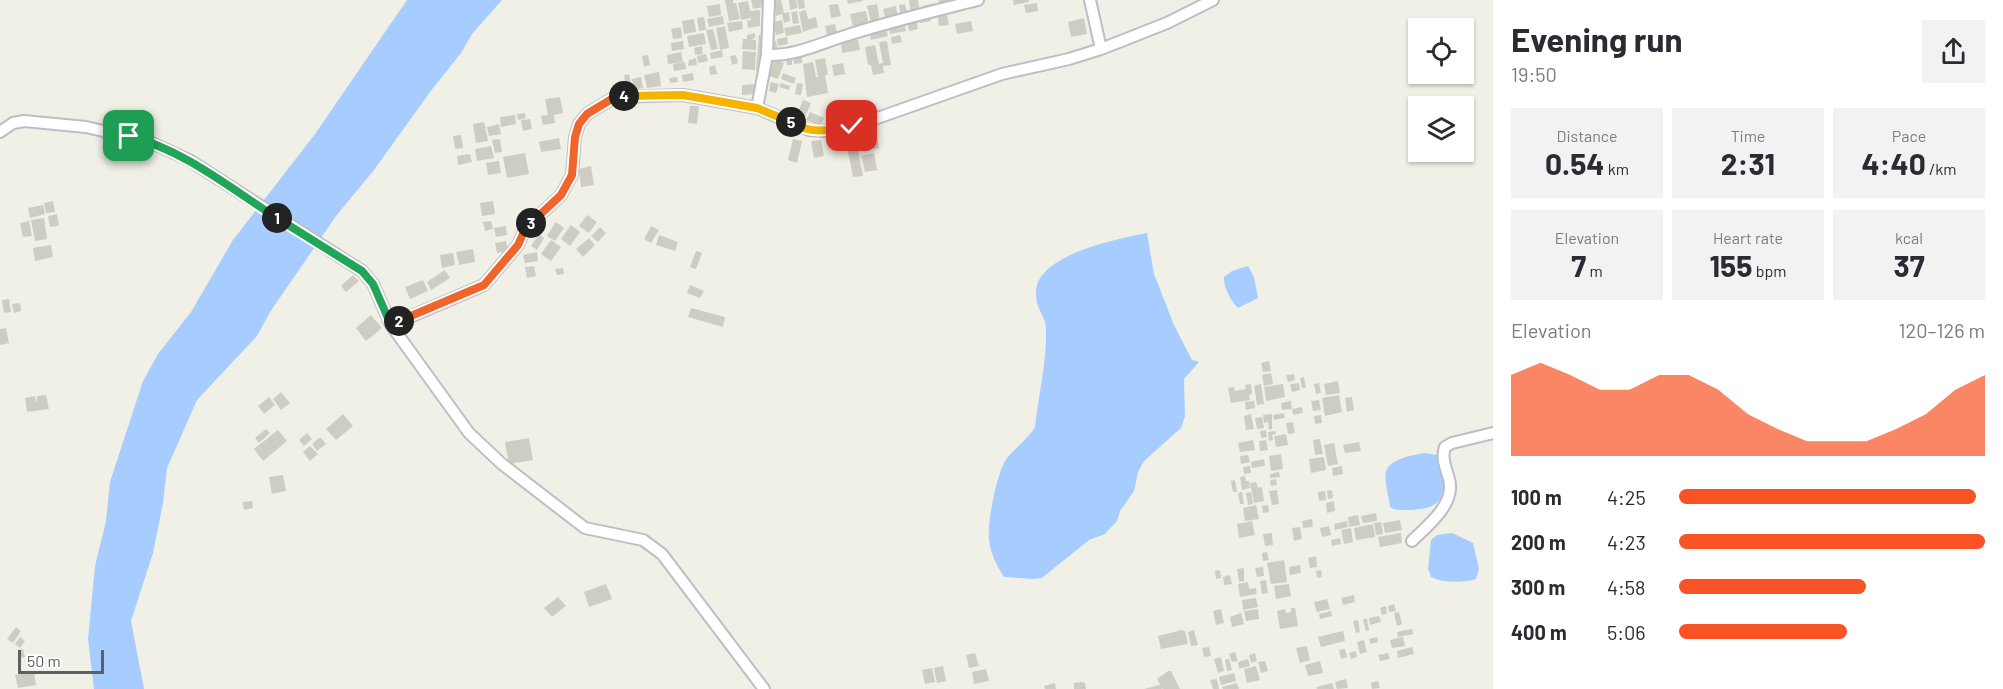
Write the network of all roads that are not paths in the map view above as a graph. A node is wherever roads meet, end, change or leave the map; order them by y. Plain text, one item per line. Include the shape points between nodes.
1 (769, 0) edge
2 (978, 0) edge
3 (1090, 0) edge
4 (1213, 0) edge
5 (1101, 49) junction
6 (767, 55) junction
7 (757, 108) junction
8 (0, 132) edge
9 (391, 325) junction
10 (1493, 432) edge
11 (1412, 541) dead end
12 (764, 689) edge

1 - 6 street
2 - 6 street via 848,34 794,54
3 - 5 street
4 - 5 street
5 - 7 street via 1002,74 852,126 823,131 809,130
6 - 7 street
7 - 9 street via 683,95 613,98 587,114 579,124 572,175 561,195 525,229 518,245 484,285
8 - 9 street via 24,121 86,126 170,151 362,271 373,284
9 - 12 street via 469,433 502,464 585,528 643,540 662,554
10 - 11 street via 1444,447 1442,454 1450,483 1446,504

